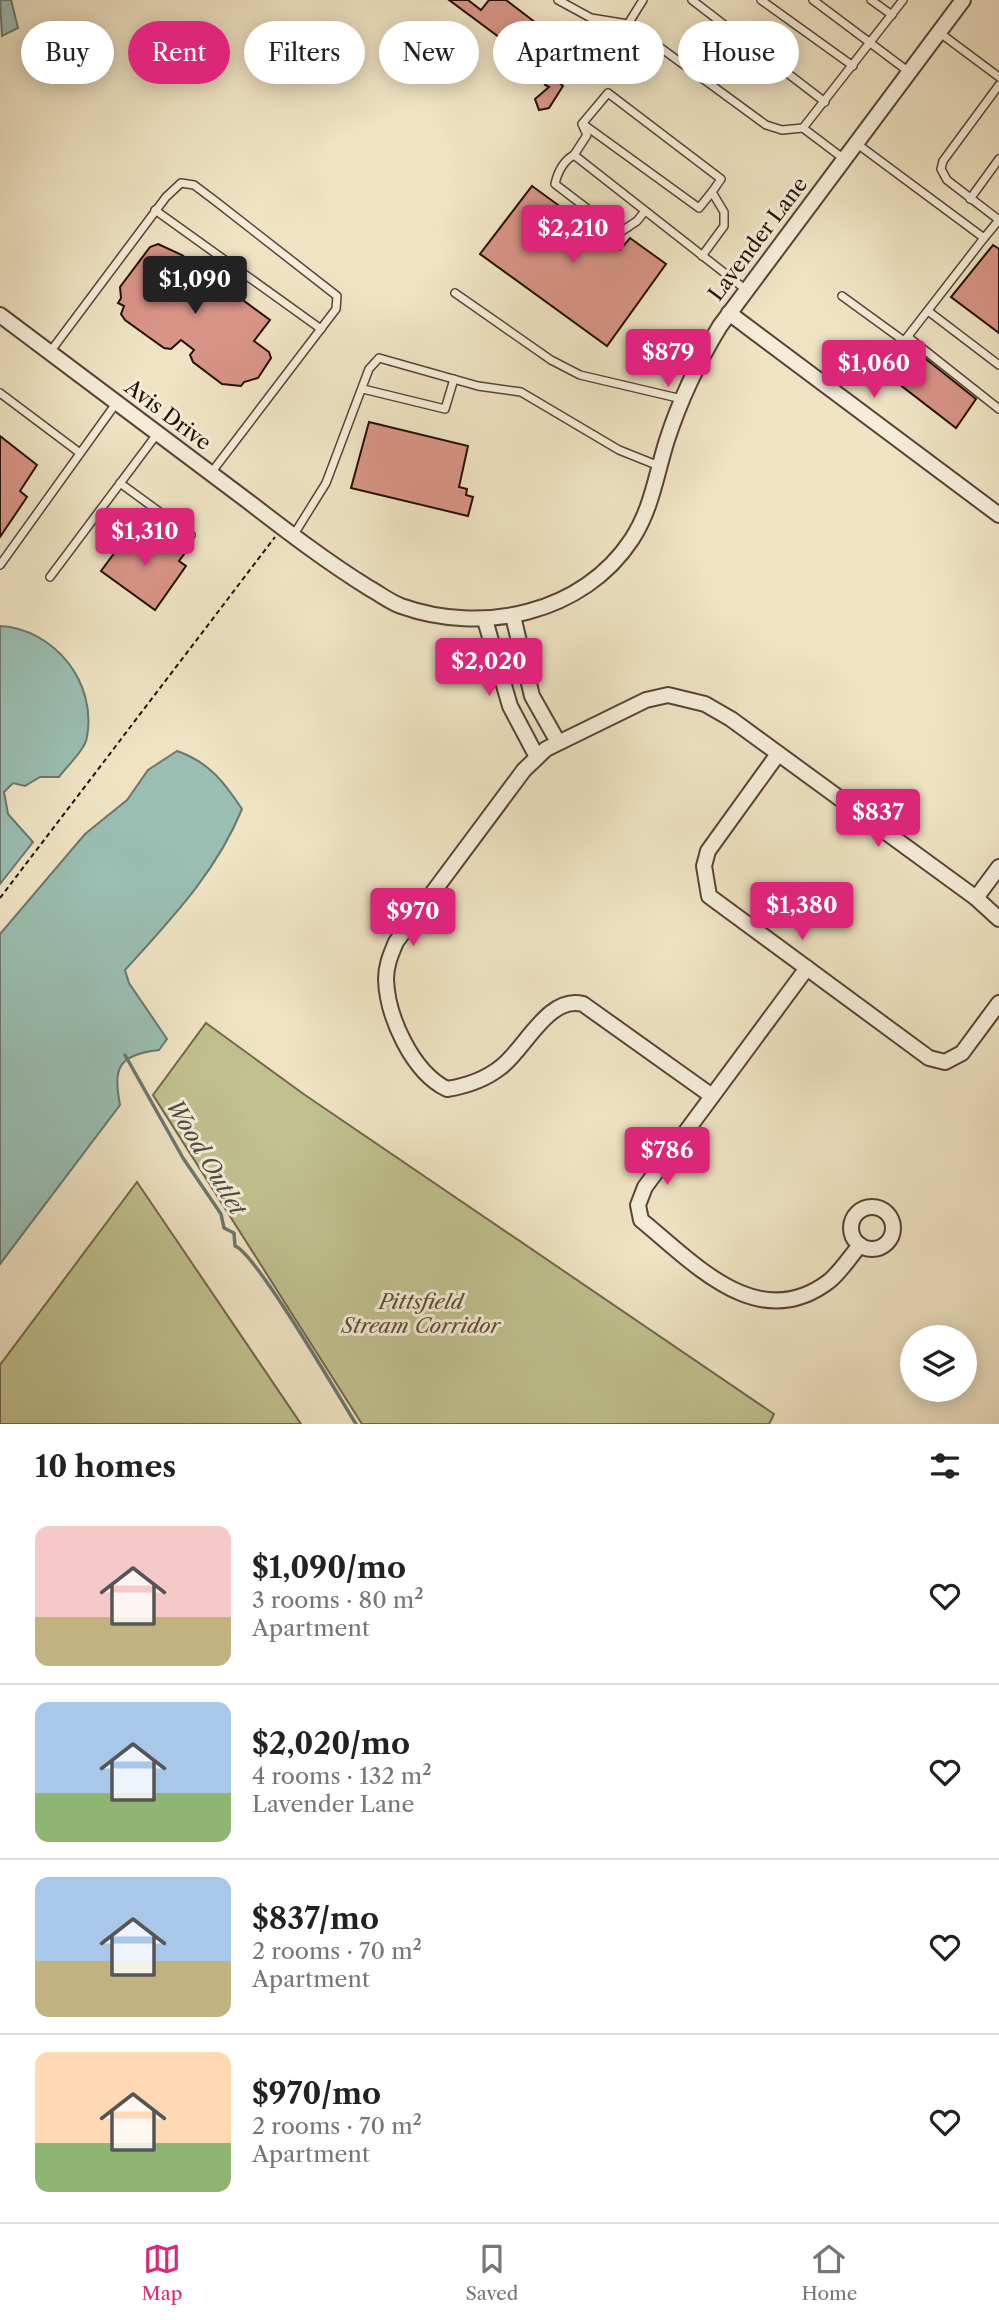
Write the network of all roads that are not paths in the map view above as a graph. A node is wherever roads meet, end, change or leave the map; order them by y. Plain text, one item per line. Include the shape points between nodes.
1 (558, 0) edge
2 (643, 0) edge
3 (692, 0) edge
4 (761, 0) edge
5 (813, 0) edge
6 (871, 0) edge
7 (903, 0) edge
8 (963, 0) edge
9 (892, 15) junction
10 (610, 21) edge
11 (630, 21) edge
12 (940, 33) junction
13 (872, 44) junction
14 (664, 50) edge
15 (853, 66) junction
16 (910, 72) junction
17 (999, 77) edge
18 (999, 85) edge
19 (825, 102) junction
20 (582, 124) junction
21 (803, 128) junction
22 (856, 143) junction
23 (575, 155) junction
24 (844, 159) junction
25 (999, 159) edge
26 (712, 192) junction
27 (970, 199) junction
28 (155, 210) junction
29 (645, 211) junction
30 (999, 220) edge
31 (984, 238) junction
32 (702, 256) junction
33 (745, 289) junction
34 (455, 293) dead end
35 (842, 296) dead end
36 (928, 311) junction
37 (729, 313) junction
38 (0, 315) edge
39 (321, 329) junction
40 (906, 339) junction
41 (50, 352) junction
42 (999, 365) edge
43 (884, 367) dead end
44 (453, 379) junction
45 (363, 389) junction
46 (0, 393) edge
47 (682, 400) junction
48 (117, 402) junction
49 (999, 409) edge
50 (157, 433) junction
51 (80, 453) junction
52 (659, 466) junction
53 (211, 473) junction
54 (120, 483) junction
55 (999, 515) edge
56 (287, 532) junction
57 (191, 535) dead end
58 (310, 548) joint
59 (1, 563) edge
60 (50, 577) dead end
61 (513, 616) junction
62 (485, 620) junction
63 (558, 742) junction
64 (778, 754) junction
65 (537, 757) junction
66 (999, 867) edge
67 (976, 898) junction
68 (999, 919) edge
69 (807, 968) junction
70 (999, 1003) edge
71 (712, 1096) junction
72 (860, 1245) dead end

1 - 10 lane via 592,18
2 - 11 lane
3 - 19 lane
4 - 15 lane
5 - 13 lane
6 - 9 lane
7 - 9 lane
8 - 12 street, Lavender Lane
9 - 13 lane
12 - 16 street, Lavender Lane
12 - 17 lane
13 - 15 lane
13 - 16 lane
14 - 21 lane via 766,125 782,130
15 - 19 lane
16 - 22 street, Lavender Lane
18 - 27 lane via 943,161 941,169 947,180
19 - 21 lane
20 - 23 lane via 587,135
20 - 26 lane via 699,208
20 - 26 lane via 608,93 721,179
21 - 24 lane
22 - 24 street, Lavender Lane
22 - 31 lane
23 - 29 lane
23 - 29 lane via 558,172 555,184 578,203 619,233
24 - 33 street, Lavender Lane
25 - 27 lane
26 - 32 lane via 724,212 724,226
27 - 30 lane
28 - 39 lane
28 - 39 lane via 181,183 194,185 337,296 336,309
28 - 41 lane
29 - 32 lane
30 - 31 lane
31 - 36 lane
32 - 33 lane
33 - 37 street, Lavender Lane
34 - 47 lane via 580,375
35 - 40 lane
36 - 40 lane
36 - 42 lane
37 - 47 street, Lavender Lane via 698,363
37 - 55 street
38 - 41 street, Avis Drive
39 - 53 lane
40 - 43 lane
40 - 49 lane
41 - 48 street, Avis Drive
44 - 45 lane via 379,358 369,369
44 - 45 lane via 445,409
44 - 52 lane via 521,393 619,450
45 - 56 lane via 326,484
46 - 51 lane
47 - 52 street, Lavender Lane
48 - 50 street, Avis Drive
48 - 51 lane
50 - 53 street, Avis Drive
50 - 54 lane
51 - 59 lane
52 - 61 street, Lavender Lane via 654,497 631,540 600,574 563,599
53 - 56 street, Avis Drive
54 - 57 lane
54 - 60 lane
56 - 58 street, Avis Drive
58 - 62 street, Lavender Lane via 399,605 439,617
61 - 62 street, Lavender Lane
61 - 63 street via 532,696
62 - 65 street via 510,706
63 - 64 street via 646,700 668,695 705,704
63 - 65 street
64 - 67 street
64 - 69 street via 708,851 705,882 709,896
65 - 71 street via 396,942 386,976 403,1035 430,1079 447,1089 461,1087 503,1066 549,1014 575,1002
66 - 67 street
67 - 68 street
69 - 70 street via 929,1058 945,1062 962,1053
69 - 71 street
71 - 72 street via 645,1187 638,1205 641,1220 720,1284 761,1301 809,1293 829,1281

